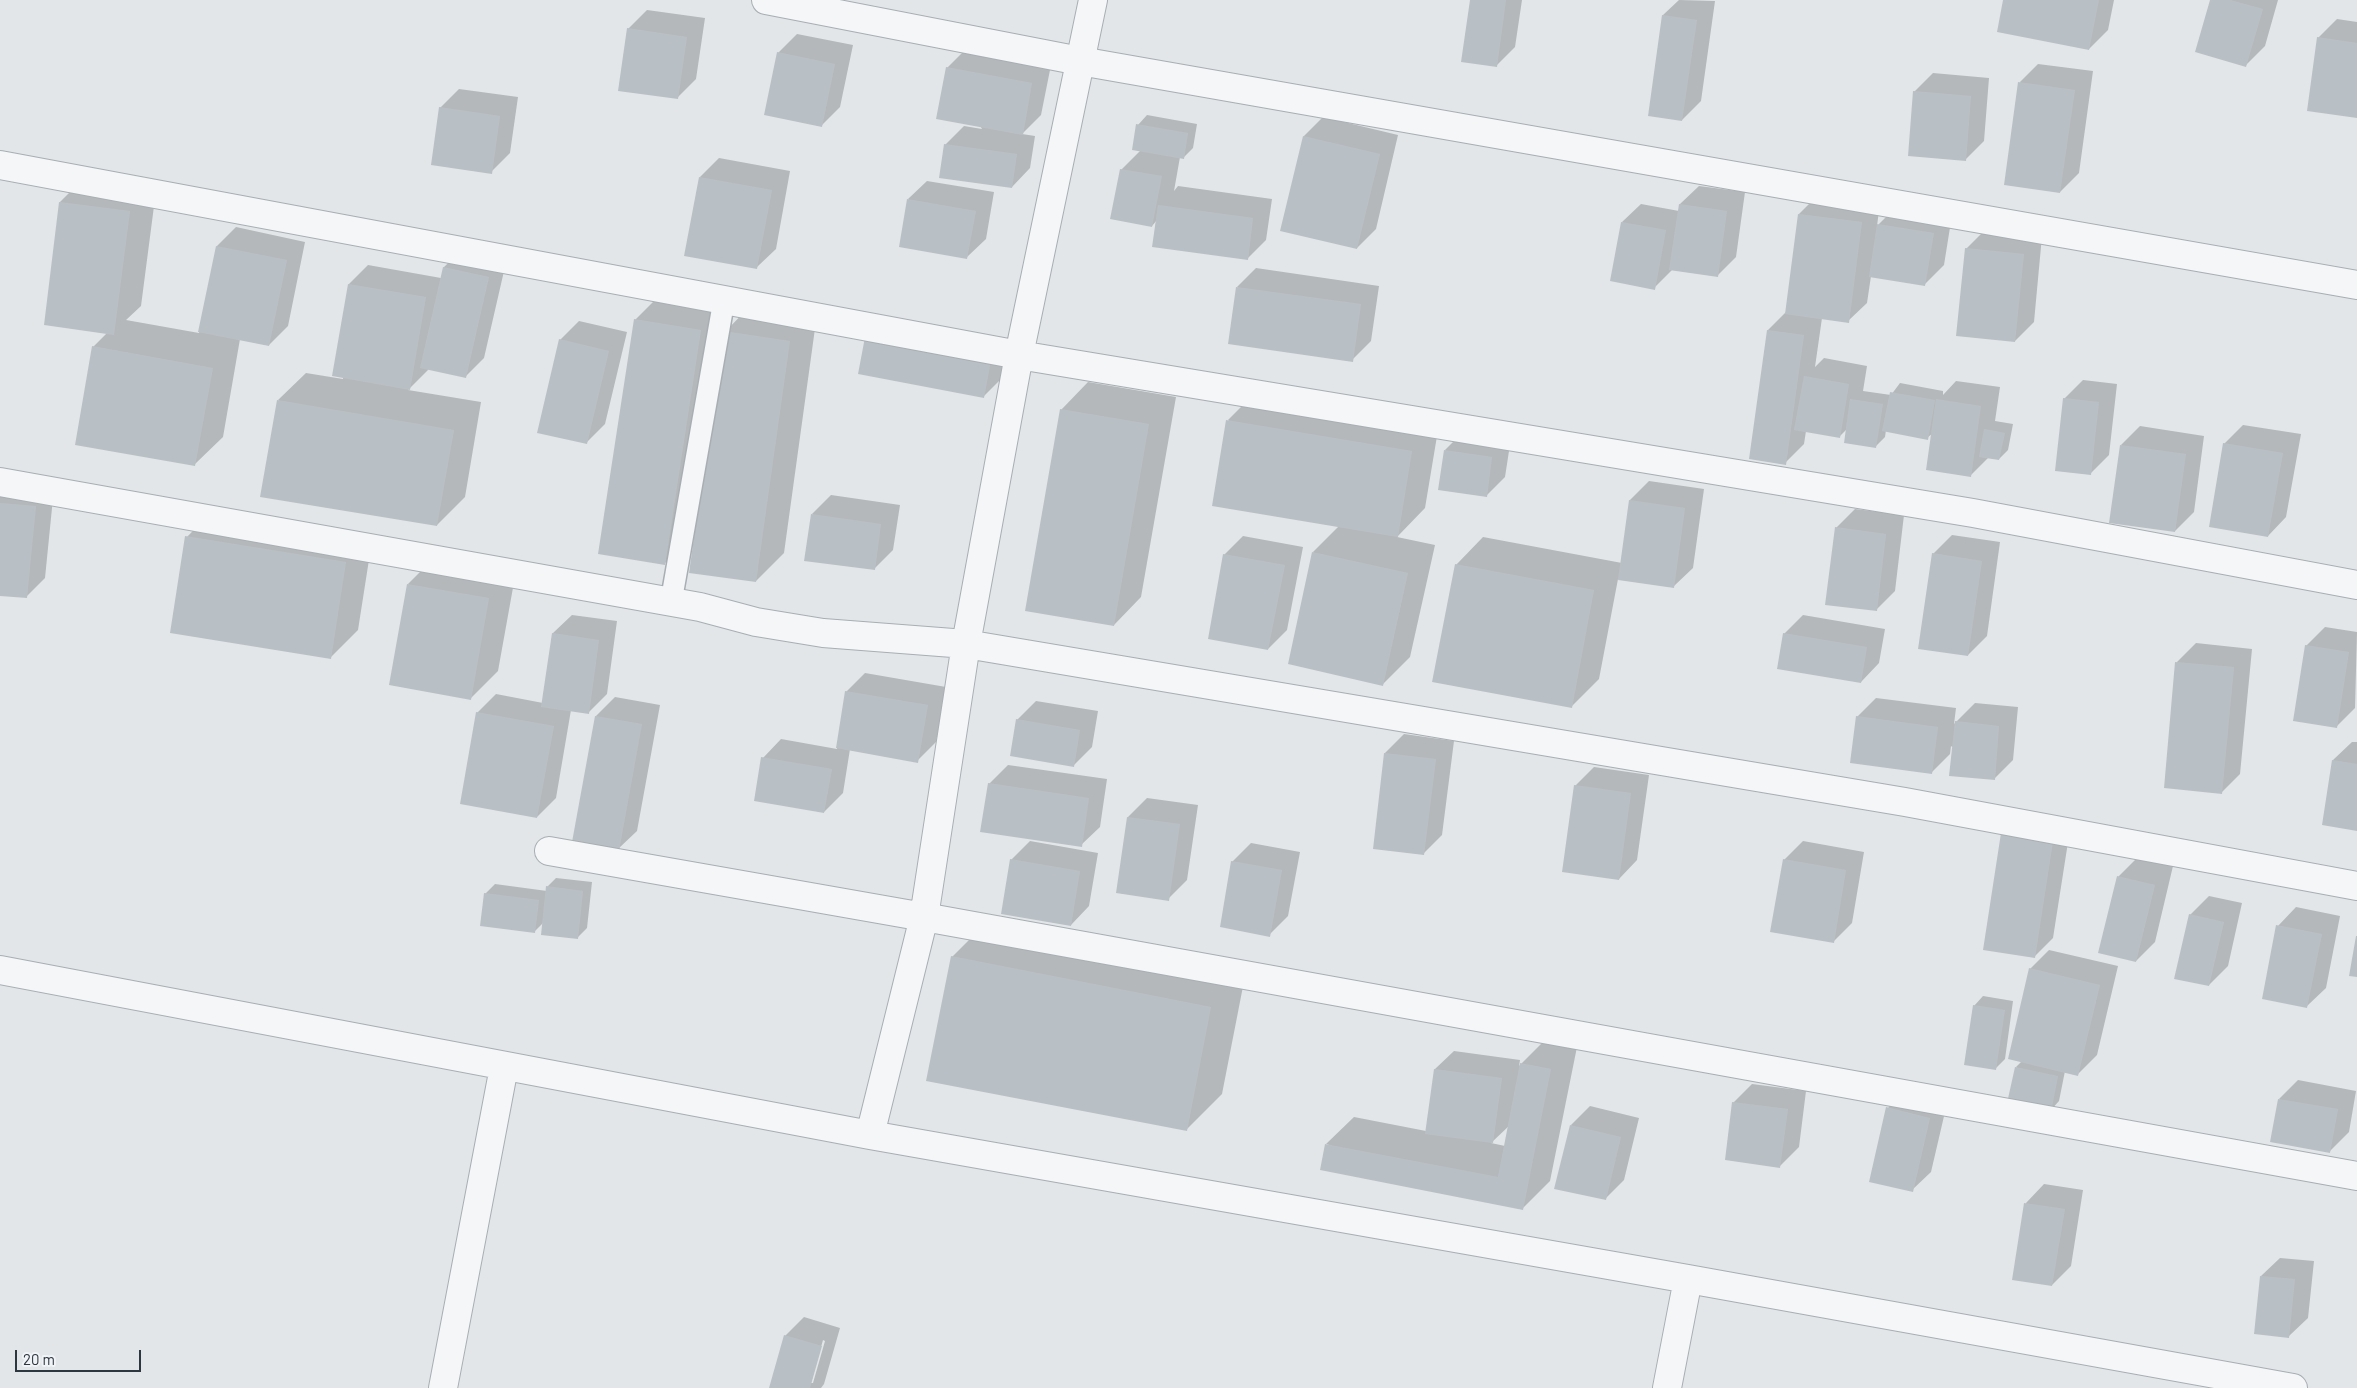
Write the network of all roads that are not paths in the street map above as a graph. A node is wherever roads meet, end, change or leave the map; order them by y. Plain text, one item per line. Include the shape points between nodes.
1 (766, 0) edge
2 (1093, 0) edge
3 (1080, 61) junction
4 (0, 165) edge
5 (2357, 285) edge
6 (724, 300) junction
7 (1019, 355) junction
8 (0, 482) edge
9 (2357, 584) edge
10 (671, 602) junction
11 (966, 644) junction
12 (549, 852) dead end
13 (2357, 886) edge
14 (924, 917) junction
15 (0, 970) edge
16 (504, 1067) junction
17 (870, 1135) junction
18 (2357, 1176) edge
19 (1688, 1278) junction
20 (443, 1388) edge
21 (1667, 1388) edge
22 (2293, 1388) edge

1 - 3 street
2 - 3 street
3 - 5 street
3 - 7 street
4 - 6 street
6 - 7 street
6 - 10 lane
7 - 9 street via 1974,513
7 - 11 street
8 - 10 street
10 - 11 street via 756,622 823,633
11 - 13 street via 1896,800
11 - 14 street
12 - 14 street
14 - 17 street
14 - 18 street
15 - 16 street
16 - 17 street
16 - 20 street
17 - 19 street
19 - 21 street
19 - 22 street

